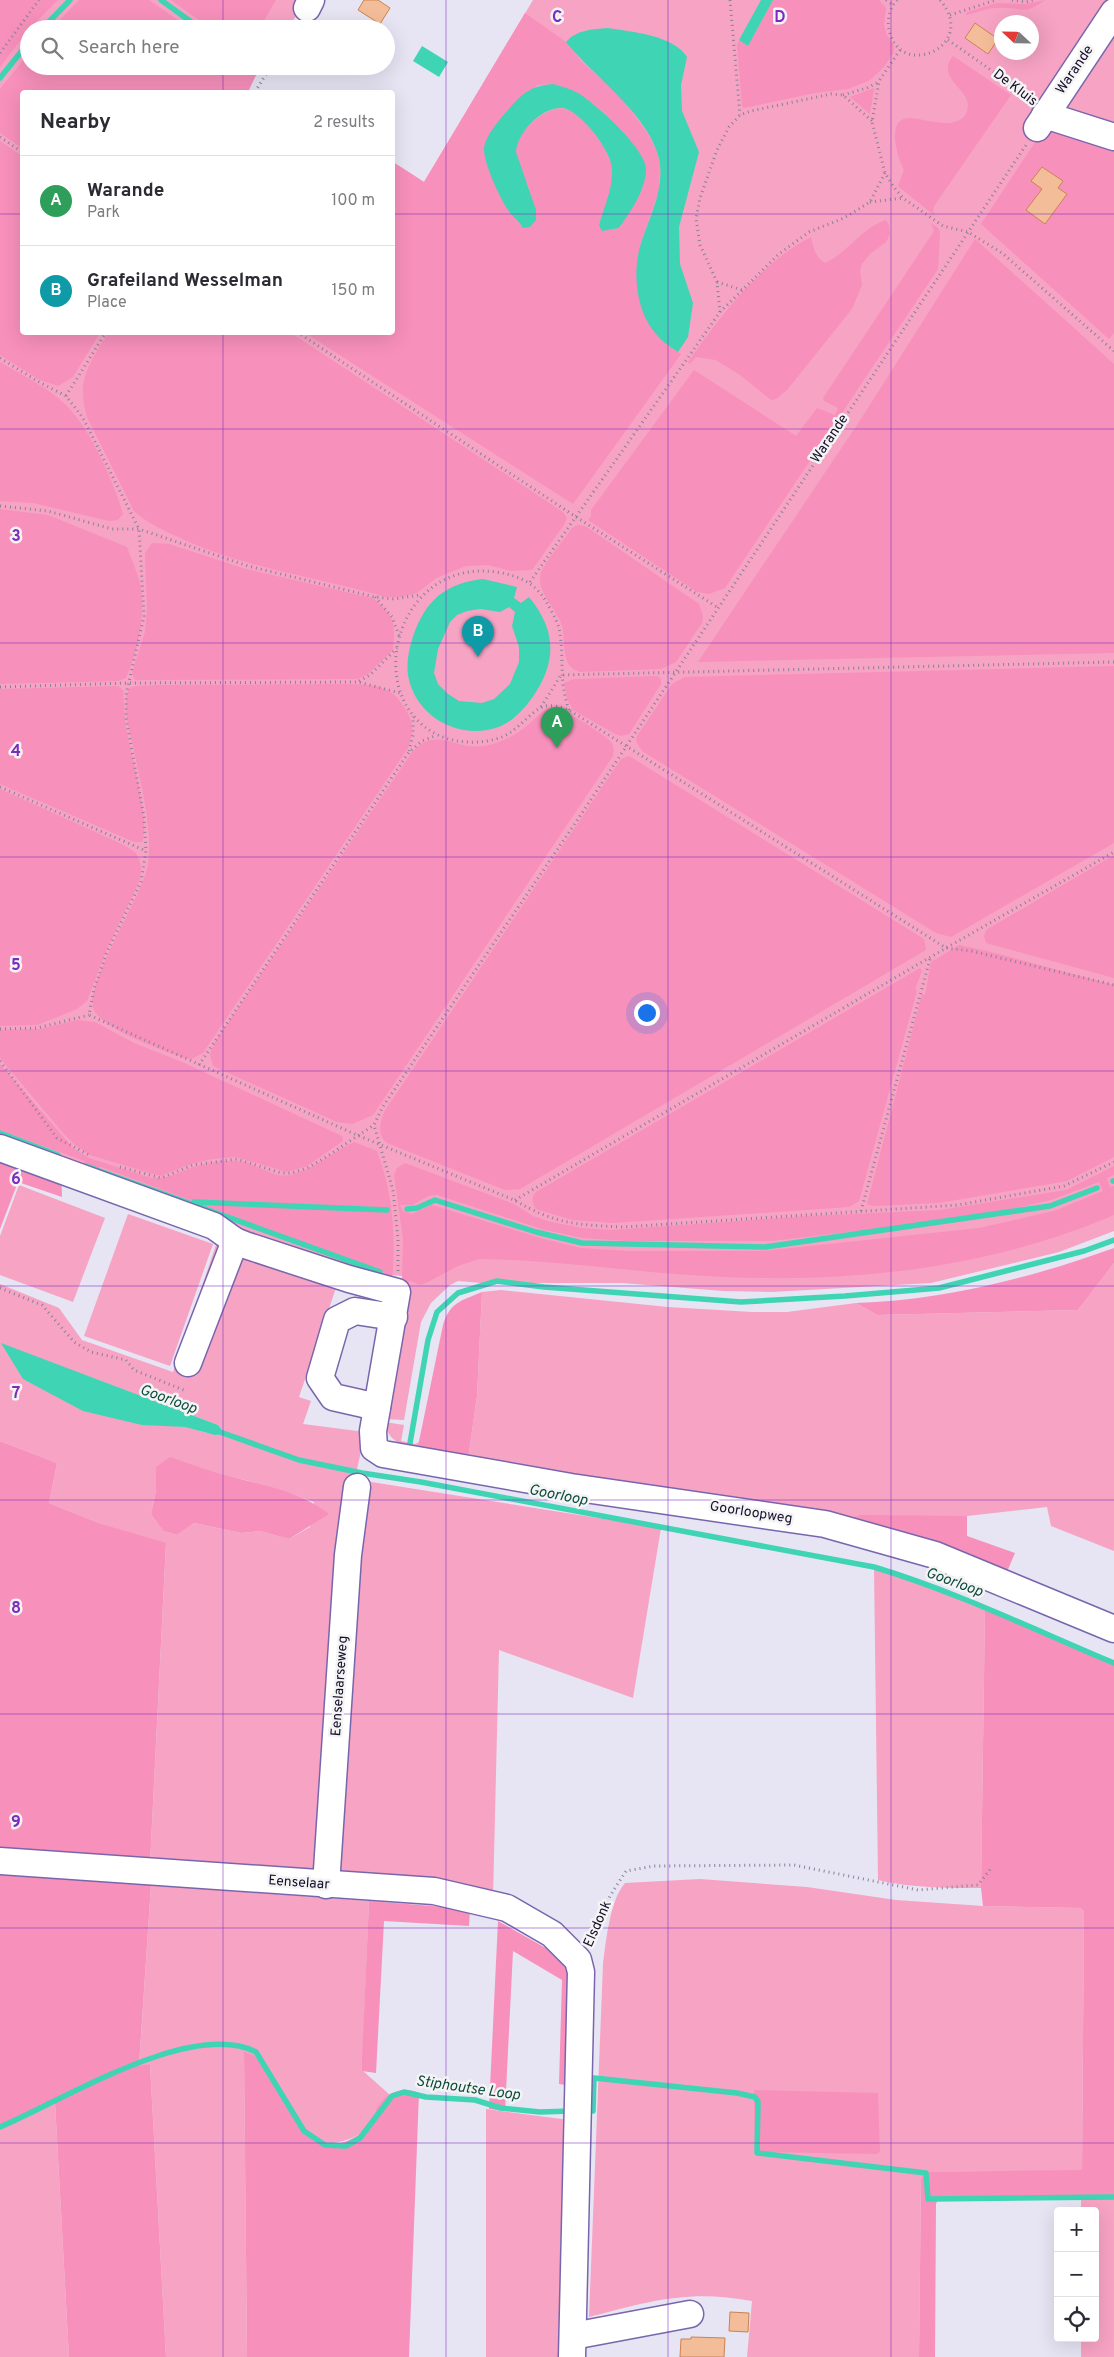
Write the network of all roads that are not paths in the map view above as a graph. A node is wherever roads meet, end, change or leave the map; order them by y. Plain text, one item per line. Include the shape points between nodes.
1 (1114, 12) edge
2 (1041, 121) joint
3 (1114, 137) edge
4 (0, 1148) edge
5 (235, 1241) junction
6 (395, 1304) junction
7 (188, 1363) dead end
8 (377, 1408) junction
9 (356, 1487) dead end
10 (1114, 1629) edge
11 (0, 1861) edge
12 (326, 1885) junction
13 (578, 1960) joint
14 (690, 2314) dead end
15 (573, 2347) edge

1 - 2 street, Warande
2 - 3 street, De Kluis
4 - 5 street via 214,1226
5 - 6 street via 349,1279
5 - 7 street
6 - 8 street
6 - 8 street via 354,1311 337,1320 320,1378 333,1397
8 - 10 street, Goorloopweg via 374,1448 383,1454 543,1482 825,1524 936,1555
9 - 12 street, Eenselaarseweg via 348,1555
11 - 12 street, Eenselaar
12 - 13 street, Eenselaar via 434,1891 507,1908 552,1934
13 - 15 street, Elsdonk via 581,1972
14 - 15 street

